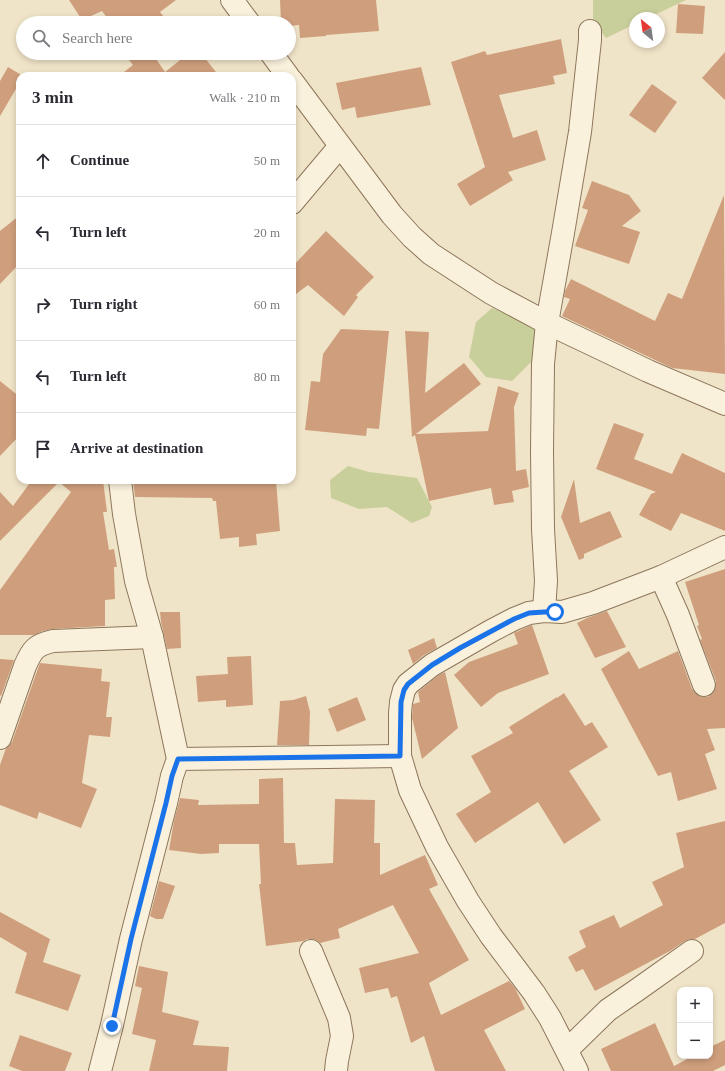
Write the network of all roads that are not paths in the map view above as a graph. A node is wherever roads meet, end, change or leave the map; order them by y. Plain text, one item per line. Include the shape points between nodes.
1 (232, 0) edge
2 (244, 16) edge
3 (590, 31) dead end
4 (276, 60) edge
5 (285, 72) edge
6 (296, 86) edge
7 (340, 146) junction
8 (296, 198) edge
9 (547, 323) junction
10 (725, 404) edge
11 (120, 484) edge
12 (725, 547) edge
13 (662, 577) junction
14 (544, 612) junction
15 (152, 637) junction
16 (704, 685) dead end
17 (0, 738) edge
18 (400, 756) junction
19 (178, 759) junction
20 (311, 951) dead end
21 (692, 951) dead end
22 (567, 1050) junction
23 (100, 1071) edge
24 (336, 1071) edge
25 (577, 1071) edge

1 - 2 street
3 - 9 street via 580,132
4 - 5 street
6 - 7 street
7 - 8 street
7 - 9 street via 392,215 431,254 491,293
9 - 10 street
9 - 14 street via 542,417 546,581
11 - 15 street via 136,581
12 - 13 street
13 - 14 street via 571,610
13 - 16 street
14 - 18 street via 529,613 491,631 432,665 408,684 401,702
15 - 17 street via 53,641 37,646 25,666
15 - 19 street
18 - 19 street
18 - 22 street via 410,790 423,818 468,901 550,1018
19 - 23 street
20 - 24 street via 339,1018 342,1036
21 - 22 street via 608,1010
22 - 25 street

